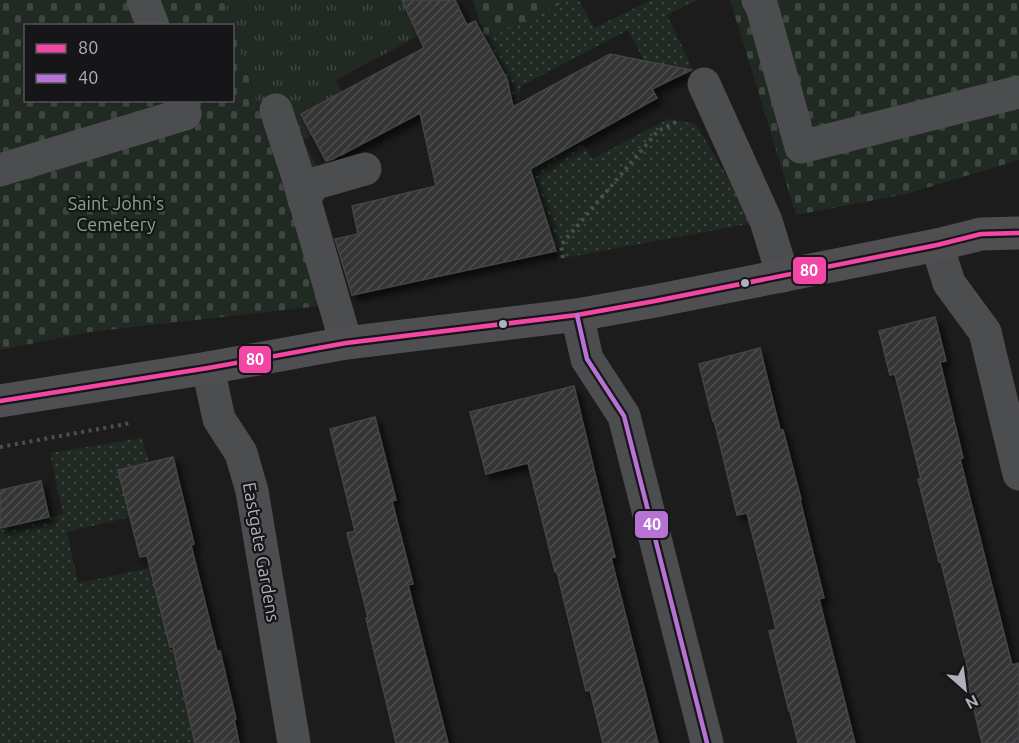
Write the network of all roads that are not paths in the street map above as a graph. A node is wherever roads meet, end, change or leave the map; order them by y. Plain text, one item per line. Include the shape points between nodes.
1 (143, 0) edge
2 (758, 0) edge
3 (152, 24) edge
4 (1019, 92) edge
5 (709, 93) road end
6 (181, 102) edge
7 (276, 110) dead end
8 (365, 169) dead end
9 (0, 171) edge
10 (304, 200) junction
11 (1019, 214) edge
12 (1019, 232) edge
13 (981, 234) junction
14 (937, 245) junction
15 (783, 276) junction
16 (577, 315) junction
17 (346, 344) junction
18 (208, 368) junction
19 (1, 401) edge
20 (1019, 474) edge
21 (294, 743) edge
22 (707, 743) edge

1 - 3 street
2 - 4 street via 801,147
5 - 15 street via 766,221
6 - 9 street via 185,114
7 - 10 street
8 - 10 street via 313,184
10 - 17 street
11 - 13 main road
12 - 13 main road
13 - 14 main road
14 - 15 main road
14 - 20 street via 949,283 985,332
15 - 16 main road
16 - 17 main road
16 - 22 street via 586,359 624,417
17 - 18 main road
18 - 19 main road
18 - 21 street, Eastgate Gardens via 219,418 241,453 252,491

